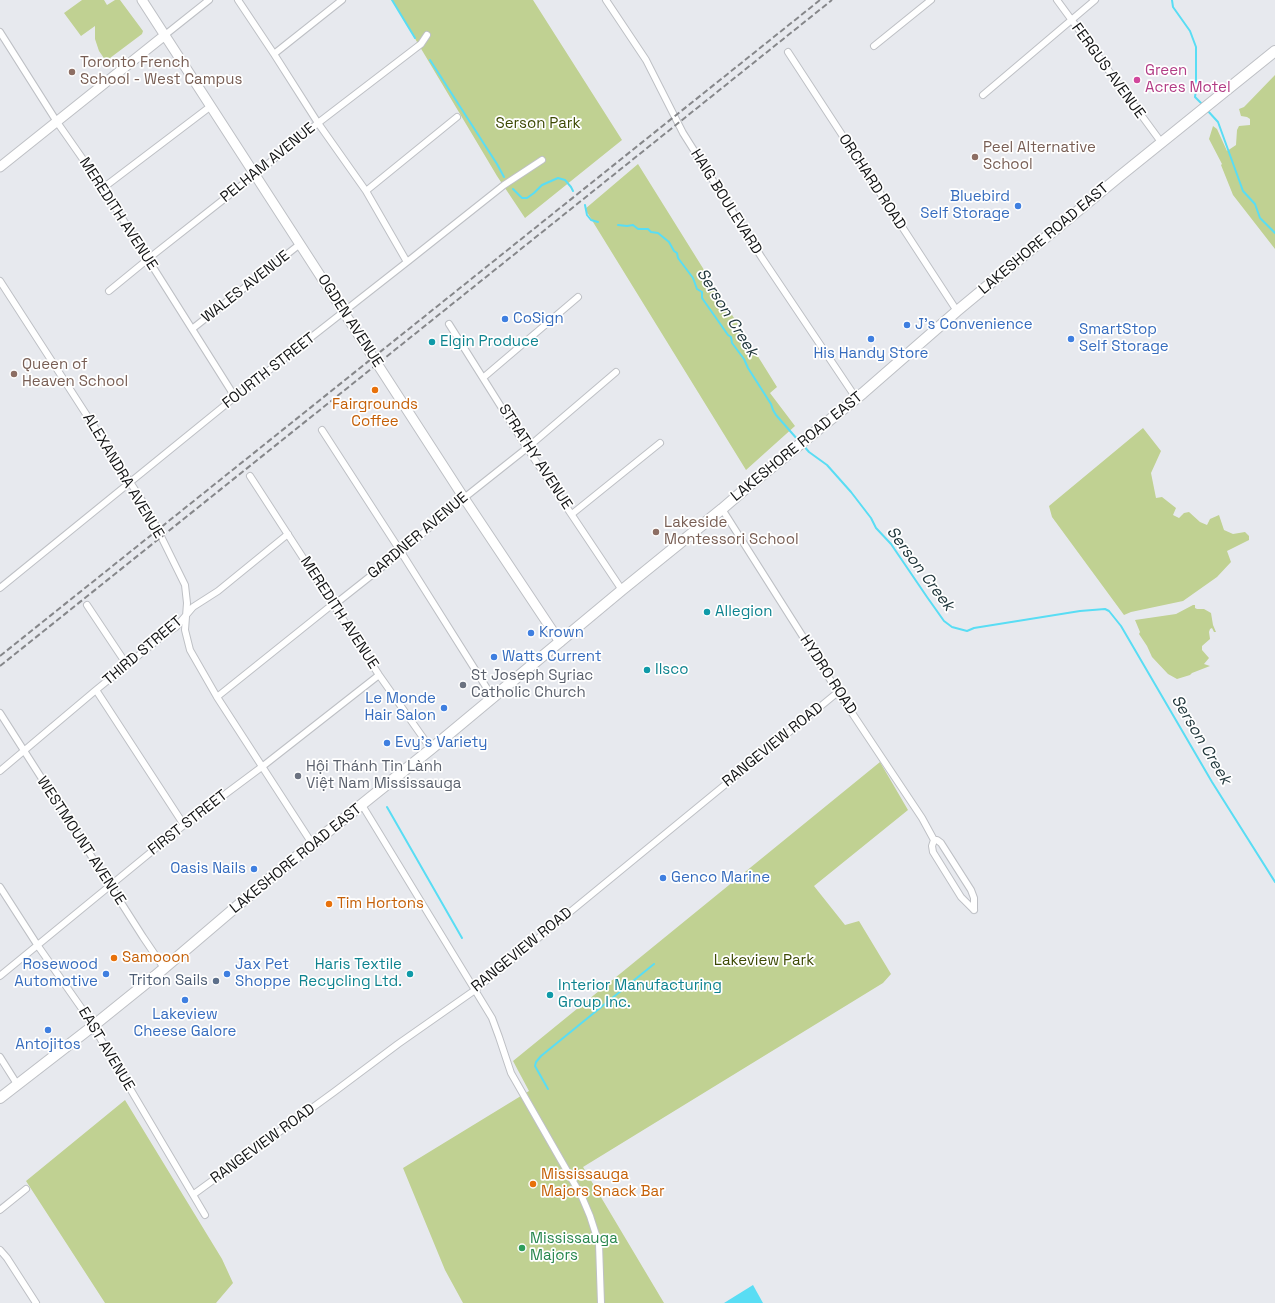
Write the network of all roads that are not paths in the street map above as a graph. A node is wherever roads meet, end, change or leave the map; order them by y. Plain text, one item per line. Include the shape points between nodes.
1 (142, 0) edge
2 (209, 0) edge
3 (238, 0) edge
4 (342, 0) edge
5 (606, 0) edge
6 (931, 0) edge
7 (1057, 0) edge
8 (1095, 0) edge
9 (1071, 20) junction
10 (0, 32) edge
11 (164, 35) junction
12 (428, 35) dead end
13 (874, 46) dead end
14 (1275, 50) edge
15 (788, 52) dead end
16 (274, 54) junction
17 (983, 95) dead end
18 (211, 106) junction
19 (457, 117) dead end
20 (57, 122) junction
21 (318, 123) junction
22 (1160, 142) junction
23 (542, 160) dead end
24 (0, 167) edge
25 (255, 175) junction
26 (103, 188) junction
27 (366, 191) junction
28 (300, 244) junction
29 (148, 259) junction
30 (407, 262) junction
31 (0, 281) edge
32 (109, 290) dead end
33 (578, 297) dead end
34 (957, 311) junction
35 (344, 312) junction
36 (449, 324) dead end
37 (192, 329) junction
38 (616, 372) dead end
39 (484, 377) junction
40 (235, 397) junction
41 (856, 398) junction
42 (322, 430) dead end
43 (660, 443) dead end
44 (527, 448) junction
45 (250, 476) dead end
46 (131, 482) junction
47 (464, 498) junction
48 (722, 509) junction
49 (572, 514) junction
50 (288, 534) junction
51 (401, 552) junction
52 (0, 588) edge
53 (622, 590) junction
54 (334, 604) junction
55 (87, 605) dead end
56 (185, 614) junction
57 (560, 642) junction
58 (127, 666) junction
59 (379, 675) junction
60 (96, 690) junction
61 (838, 692) junction
62 (217, 698) junction
63 (493, 698) junction
64 (0, 713) edge
65 (431, 749) junction
66 (24, 752) junction
67 (263, 766) junction
68 (0, 771) edge
69 (362, 805) junction
70 (184, 825) junction
71 (934, 840) junction
72 (313, 845) junction
73 (110, 885) junction
74 (0, 887) edge
75 (38, 946) junction
76 (164, 968) junction
77 (0, 976) edge
78 (475, 990) junction
79 (93, 1026) junction
80 (0, 1057) edge
81 (17, 1084) junction
82 (0, 1098) edge
83 (26, 1189) dead end
84 (194, 1194) junction
85 (0, 1210) edge
86 (205, 1215) dead end
87 (0, 1250) edge
88 (36, 1303) edge
89 (601, 1303) edge

1 - 11 street, OGDEN AVENUE
2 - 11 street
3 - 16 street
4 - 16 street
5 - 41 street, HAIG BOULEVARD via 646,60 683,133 762,258
6 - 13 street
7 - 9 street, FERGUS AVENUE
8 - 9 street
9 - 17 street
9 - 22 street, FERGUS AVENUE
10 - 20 street, MEREDITH AVENUE
11 - 18 street, OGDEN AVENUE
11 - 20 street
12 - 21 street, PELHAM AVENUE via 421,44
14 - 22 main road, LAKESHORE ROAD EAST
15 - 34 street, ORCHARD ROAD
16 - 21 street
18 - 25 street, OGDEN AVENUE
18 - 26 street
19 - 27 street
20 - 24 street
20 - 26 street, MEREDITH AVENUE
21 - 25 street, PELHAM AVENUE
21 - 27 street
22 - 34 main road, LAKESHORE ROAD EAST
23 - 30 street, FOURTH STREET via 504,185
25 - 28 street, OGDEN AVENUE
25 - 29 street, PELHAM AVENUE
26 - 29 street, MEREDITH AVENUE
27 - 30 street
28 - 35 street, OGDEN AVENUE
28 - 37 street, WALES AVENUE
29 - 32 street, PELHAM AVENUE
29 - 37 street, MEREDITH AVENUE
30 - 35 street, FOURTH STREET
31 - 46 street, ALEXANDRA AVENUE
33 - 39 street
34 - 41 main road, LAKESHORE ROAD EAST
35 - 40 street, FOURTH STREET
35 - 47 street, OGDEN AVENUE
36 - 39 street, STRATHY AVENUE
37 - 40 street, MEREDITH AVENUE
38 - 44 street, GARDNER AVENUE
39 - 44 street, STRATHY AVENUE
40 - 46 street, FOURTH STREET
41 - 48 main road, LAKESHORE ROAD EAST
42 - 51 street
43 - 49 street
44 - 47 street, GARDNER AVENUE
44 - 49 street, STRATHY AVENUE
45 - 50 street, MEREDITH AVENUE
46 - 52 street, FOURTH STREET
46 - 56 street, ALEXANDRA AVENUE via 181,575 187,594
47 - 51 street, GARDNER AVENUE
47 - 57 street, OGDEN AVENUE
48 - 53 main road, LAKESHORE ROAD EAST
48 - 61 street, HYDRO ROAD
49 - 53 street, STRATHY AVENUE
50 - 54 street, MEREDITH AVENUE
50 - 56 street, THIRD STREET via 218,591
51 - 54 street, GARDNER AVENUE
51 - 63 street
53 - 57 main road, LAKESHORE ROAD EAST
54 - 59 street, MEREDITH AVENUE
54 - 62 street, GARDNER AVENUE
55 - 58 street
56 - 58 street, THIRD STREET via 176,627
56 - 62 street, ALEXANDRA AVENUE via 185,630 190,650
57 - 63 main road, LAKESHORE ROAD EAST
58 - 60 street, THIRD STREET
59 - 65 street, MEREDITH AVENUE
59 - 67 street, FIRST STREET
60 - 66 street, THIRD STREET
60 - 70 street
61 - 71 street, HYDRO ROAD
61 - 78 street, RANGEVIEW ROAD
62 - 67 street, ALEXANDRA AVENUE
63 - 65 main road, LAKESHORE ROAD EAST
64 - 66 street, WESTMOUNT AVENUE
65 - 69 main road, LAKESHORE ROAD EAST
66 - 68 street, THIRD STREET
66 - 73 street, WESTMOUNT AVENUE
67 - 70 street, FIRST STREET
67 - 72 street, ALEXANDRA AVENUE
69 - 72 main road, LAKESHORE ROAD EAST
69 - 78 street
70 - 73 street, FIRST STREET
71 - 71 street via 933,852 961,897 974,910 971,890 941,843
72 - 76 main road, LAKESHORE ROAD EAST
73 - 75 street, FIRST STREET
73 - 76 street, WESTMOUNT AVENUE
74 - 75 street, EAST AVENUE
75 - 77 street, FIRST STREET
75 - 79 street, EAST AVENUE
76 - 79 main road, LAKESHORE ROAD EAST
78 - 84 street, RANGEVIEW ROAD
78 - 89 street via 492,1018 511,1073 582,1197 590,1216 600,1244
79 - 81 main road, LAKESHORE ROAD EAST
79 - 84 street, EAST AVENUE
80 - 81 street
81 - 82 main road, LAKESHORE ROAD EAST
83 - 85 street
84 - 86 street, EAST AVENUE
87 - 88 street

